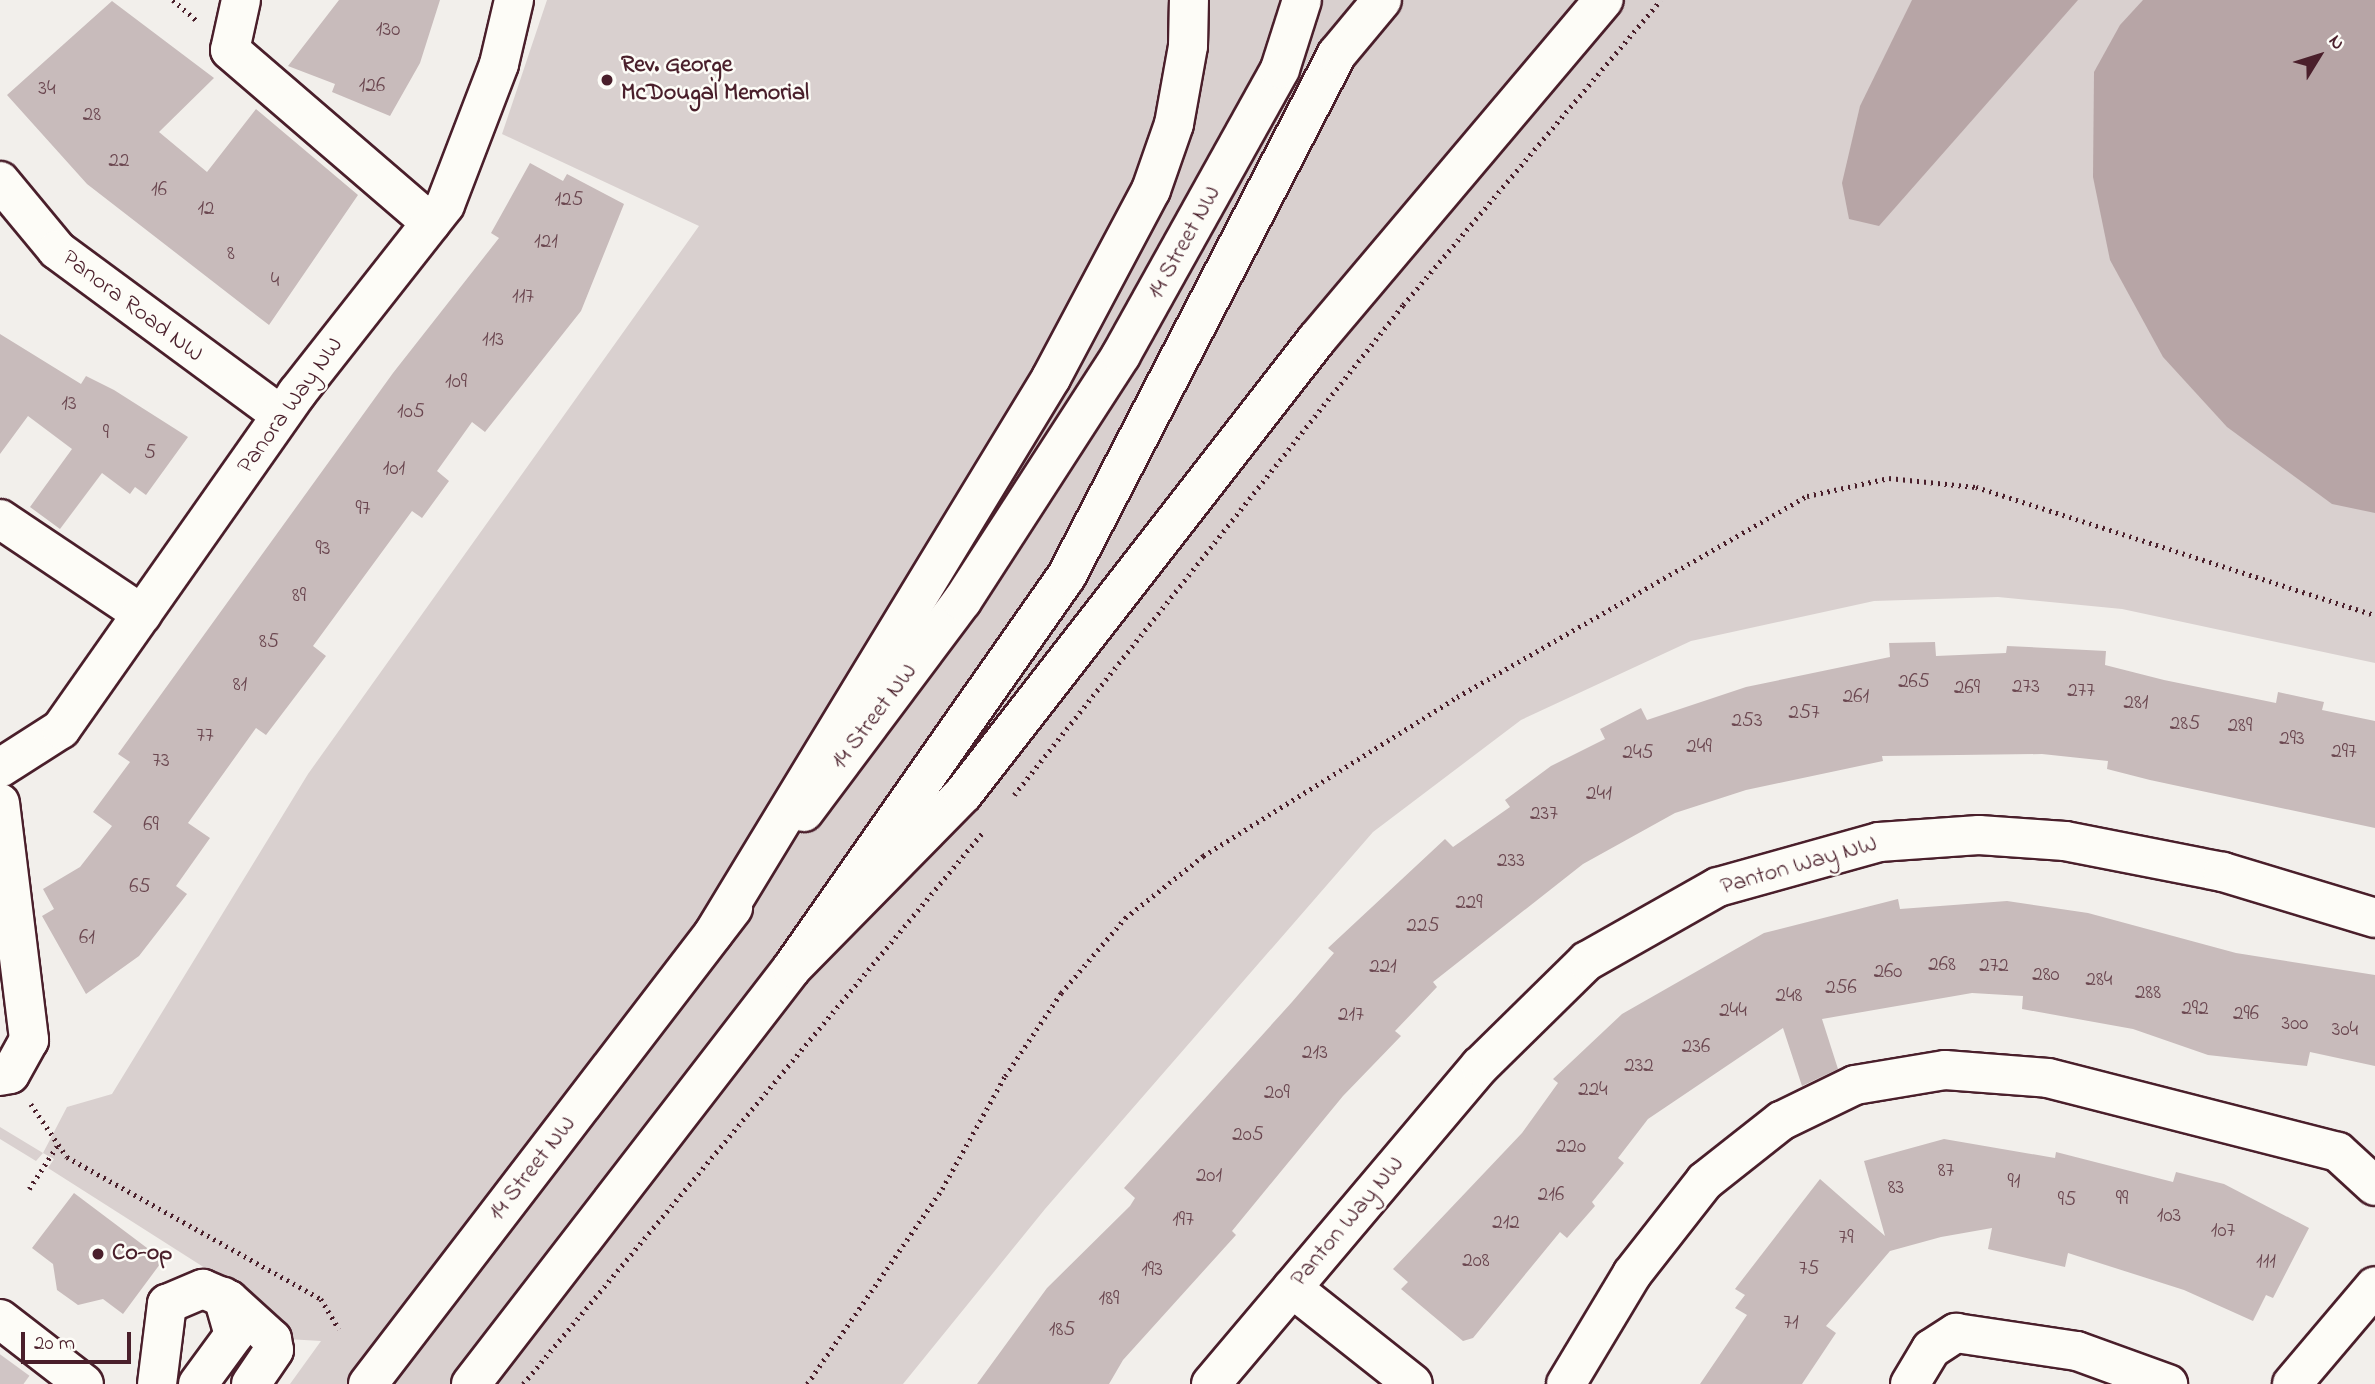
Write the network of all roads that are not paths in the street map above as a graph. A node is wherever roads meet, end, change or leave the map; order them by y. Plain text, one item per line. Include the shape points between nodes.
1 (241, 0) edge
2 (514, 0) edge
3 (1189, 0) edge
4 (1302, 0) edge
5 (1382, 0) edge
6 (1604, 0) edge
7 (0, 181) edge
8 (431, 223) junction
9 (281, 415) junction
10 (0, 519) edge
11 (142, 614) junction
12 (0, 768) edge
13 (0, 803) edge
14 (2375, 918) edge
15 (713, 934) junction
16 (792, 968) junction
17 (5, 1075) edge
18 (2375, 1186) edge
19 (2375, 1286) edge
20 (1293, 1288) junction
21 (223, 1297) junction
22 (0, 1319) edge
23 (78, 1382) edge
24 (157, 1384) edge
25 (198, 1384) edge
26 (251, 1384) edge
27 (368, 1384) edge
28 (471, 1384) edge
29 (1211, 1384) edge
30 (1413, 1384) edge
31 (1566, 1384) edge
32 (1910, 1384) edge
33 (2168, 1384) edge
34 (2292, 1384) edge

1 - 8 main road via 230,50
2 - 8 main road, Panora Way NW via 499,64 445,205
3 - 15 main road via 1188,46 1174,124 1152,190 1051,378
4 - 15 main road, 14 Street NW via 1280,69 1190,237 1049,470 962,601
5 - 16 main road, 14 Street NW via 1337,54 1066,577
6 - 16 main road via 1317,339 962,794
7 - 9 main road, Panora Road NW via 57,250
8 - 9 main road, Panora Way NW
9 - 11 main road, Panora Way NW
10 - 11 main road
11 - 12 main road, Panora Way NW via 61,729
13 - 17 main road via 29,1040
14 - 20 main road, Panton Way NW via 2223,872 2065,841 1979,835 1879,842 1718,887 1587,961 1480,1066
15 - 27 main road, 14 Street NW
16 - 28 main road, 14 Street NW
18 - 31 main road via 2338,1152 2048,1079 1945,1070 1855,1085 1780,1121 1705,1181 1632,1274
19 - 34 main road
20 - 29 main road, Panton Way NW
20 - 30 main road
21 - 24 main road via 196,1290 167,1304
21 - 25 main road via 234,1335
21 - 26 main road via 272,1339 274,1350
22 - 23 main road via 22,1354
32 - 33 main road via 1931,1349 1956,1332 2077,1351

